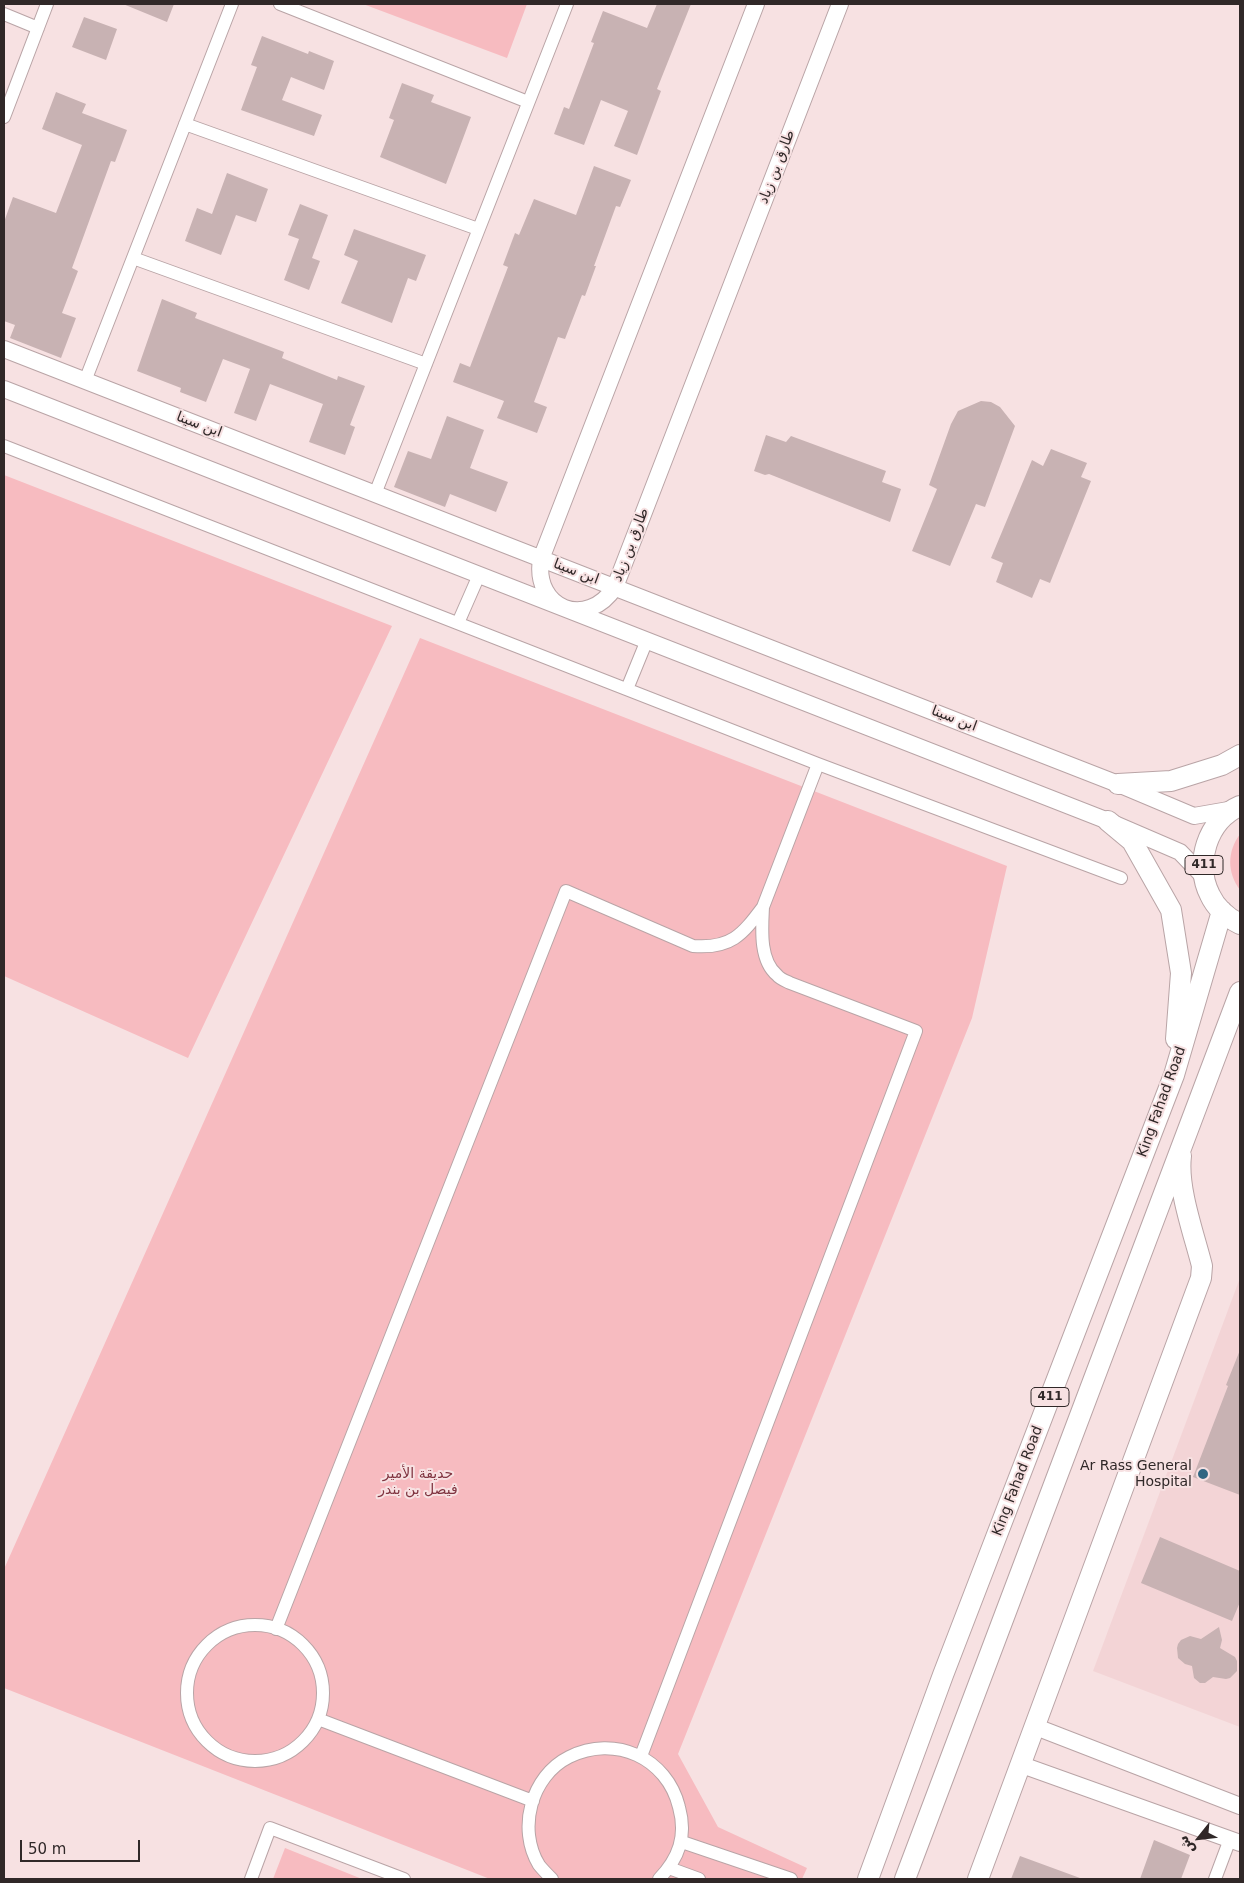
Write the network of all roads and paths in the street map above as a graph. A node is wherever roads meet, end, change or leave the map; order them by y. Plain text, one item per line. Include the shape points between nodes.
1 (48, 4) edge
2 (232, 4) edge
3 (280, 4) edge
4 (567, 4) edge
5 (756, 4) edge
6 (840, 4) edge
7 (4, 14) edge
8 (38, 28) junction
9 (528, 102) junction
10 (4, 117) edge
11 (185, 124) junction
12 (478, 229) junction
13 (133, 258) junction
14 (4, 349) edge
15 (426, 364) junction
16 (85, 381) junction
17 (4, 390) edge
18 (4, 446) edge
19 (375, 494) junction
20 (541, 559) junction
21 (479, 574) junction
22 (615, 587) junction
23 (562, 607) junction
24 (458, 623) junction
25 (647, 640) junction
26 (627, 689) junction
27 (1240, 755) edge
28 (818, 764) junction
29 (1118, 784) junction
30 (1237, 808) edge
31 (1108, 821) junction
32 (1204, 877) junction
33 (1122, 878) dead end
34 (763, 907) junction
35 (1222, 911) junction
36 (1240, 924) edge
37 (1238, 998) edge
38 (1174, 1075) junction
39 (1184, 1137) junction
40 (276, 1629) junction
41 (318, 1719) junction
42 (1036, 1726) junction
43 (641, 1756) junction
44 (1022, 1765) junction
45 (533, 1800) junction
46 (1240, 1806) edge
47 (1235, 1841) edge
48 (682, 1842) junction
49 (669, 1868) junction
50 (251, 1879) edge
51 (404, 1879) edge
52 (552, 1879) edge
53 (659, 1879) edge
54 (699, 1879) edge
55 (791, 1879) edge
56 (868, 1879) edge
57 (905, 1879) edge
58 (978, 1879) edge
59 (1215, 1879) edge

1 - 8 street
2 - 11 street
3 - 9 street
4 - 9 street
5 - 20 street
6 - 22 street, طارق بن زياد
7 - 8 street
8 - 10 street
9 - 12 street
11 - 12 street
11 - 13 street
12 - 15 street
13 - 15 street
13 - 16 street
14 - 16 street, ابن سينا
15 - 19 street
16 - 19 street, ابن سينا
17 - 21 street
18 - 24 street
19 - 20 street, ابن سينا
20 - 22 street, ابن سينا
20 - 23 street via 539,570 545,592
21 - 23 street
21 - 24 street
22 - 23 street, طارق بن زياد via 599,606 574,610
22 - 29 street, ابن سينا
23 - 25 street
24 - 26 street
25 - 26 street
25 - 31 street
26 - 28 street
27 - 29 main road via 1222,765 1171,781
28 - 33 street
28 - 34 street
29 - 30 street, ابن سينا via 1194,816
30 - 32 main road, 411 via 1219,822 1209,838 1203,857
31 - 32 street via 1180,852
31 - 38 main road via 1132,841 1171,910 1181,973
32 - 35 main road, 411 via 1210,895
34 - 40 street via 745,931 728,942 710,947 693,946 566,891
34 - 43 street via 762,940 766,957 776,975 790,984 916,1031
35 - 36 main road, 411
35 - 38 main road, King Fahad Road / 411
37 - 39 main road, 411
38 - 56 main road, King Fahad Road / 411 via 942,1675
39 - 42 main road via 1180,1167 1182,1185 1202,1266 1201,1278
39 - 57 main road, 411
40 - 41 street via 288,1633 306,1647 318,1666 323,1688 322,1710
40 - 41 street via 244,1626 222,1632 204,1646 192,1666 186,1688 188,1711 198,1732 214,1748 234,1759 256,1762 278,1758 298,1747 313,1731
41 - 45 street
42 - 44 main road
42 - 46 street
43 - 45 street via 616,1748 592,1748 568,1757 549,1772
43 - 48 street via 661,1771 676,1793 682,1818
44 - 47 street
44 - 58 main road
45 - 52 street via 528,1817 530,1841 539,1865
47 - 59 street
48 - 49 street
48 - 55 street
49 - 53 street
49 - 54 street
50 - 51 street via 270,1828

